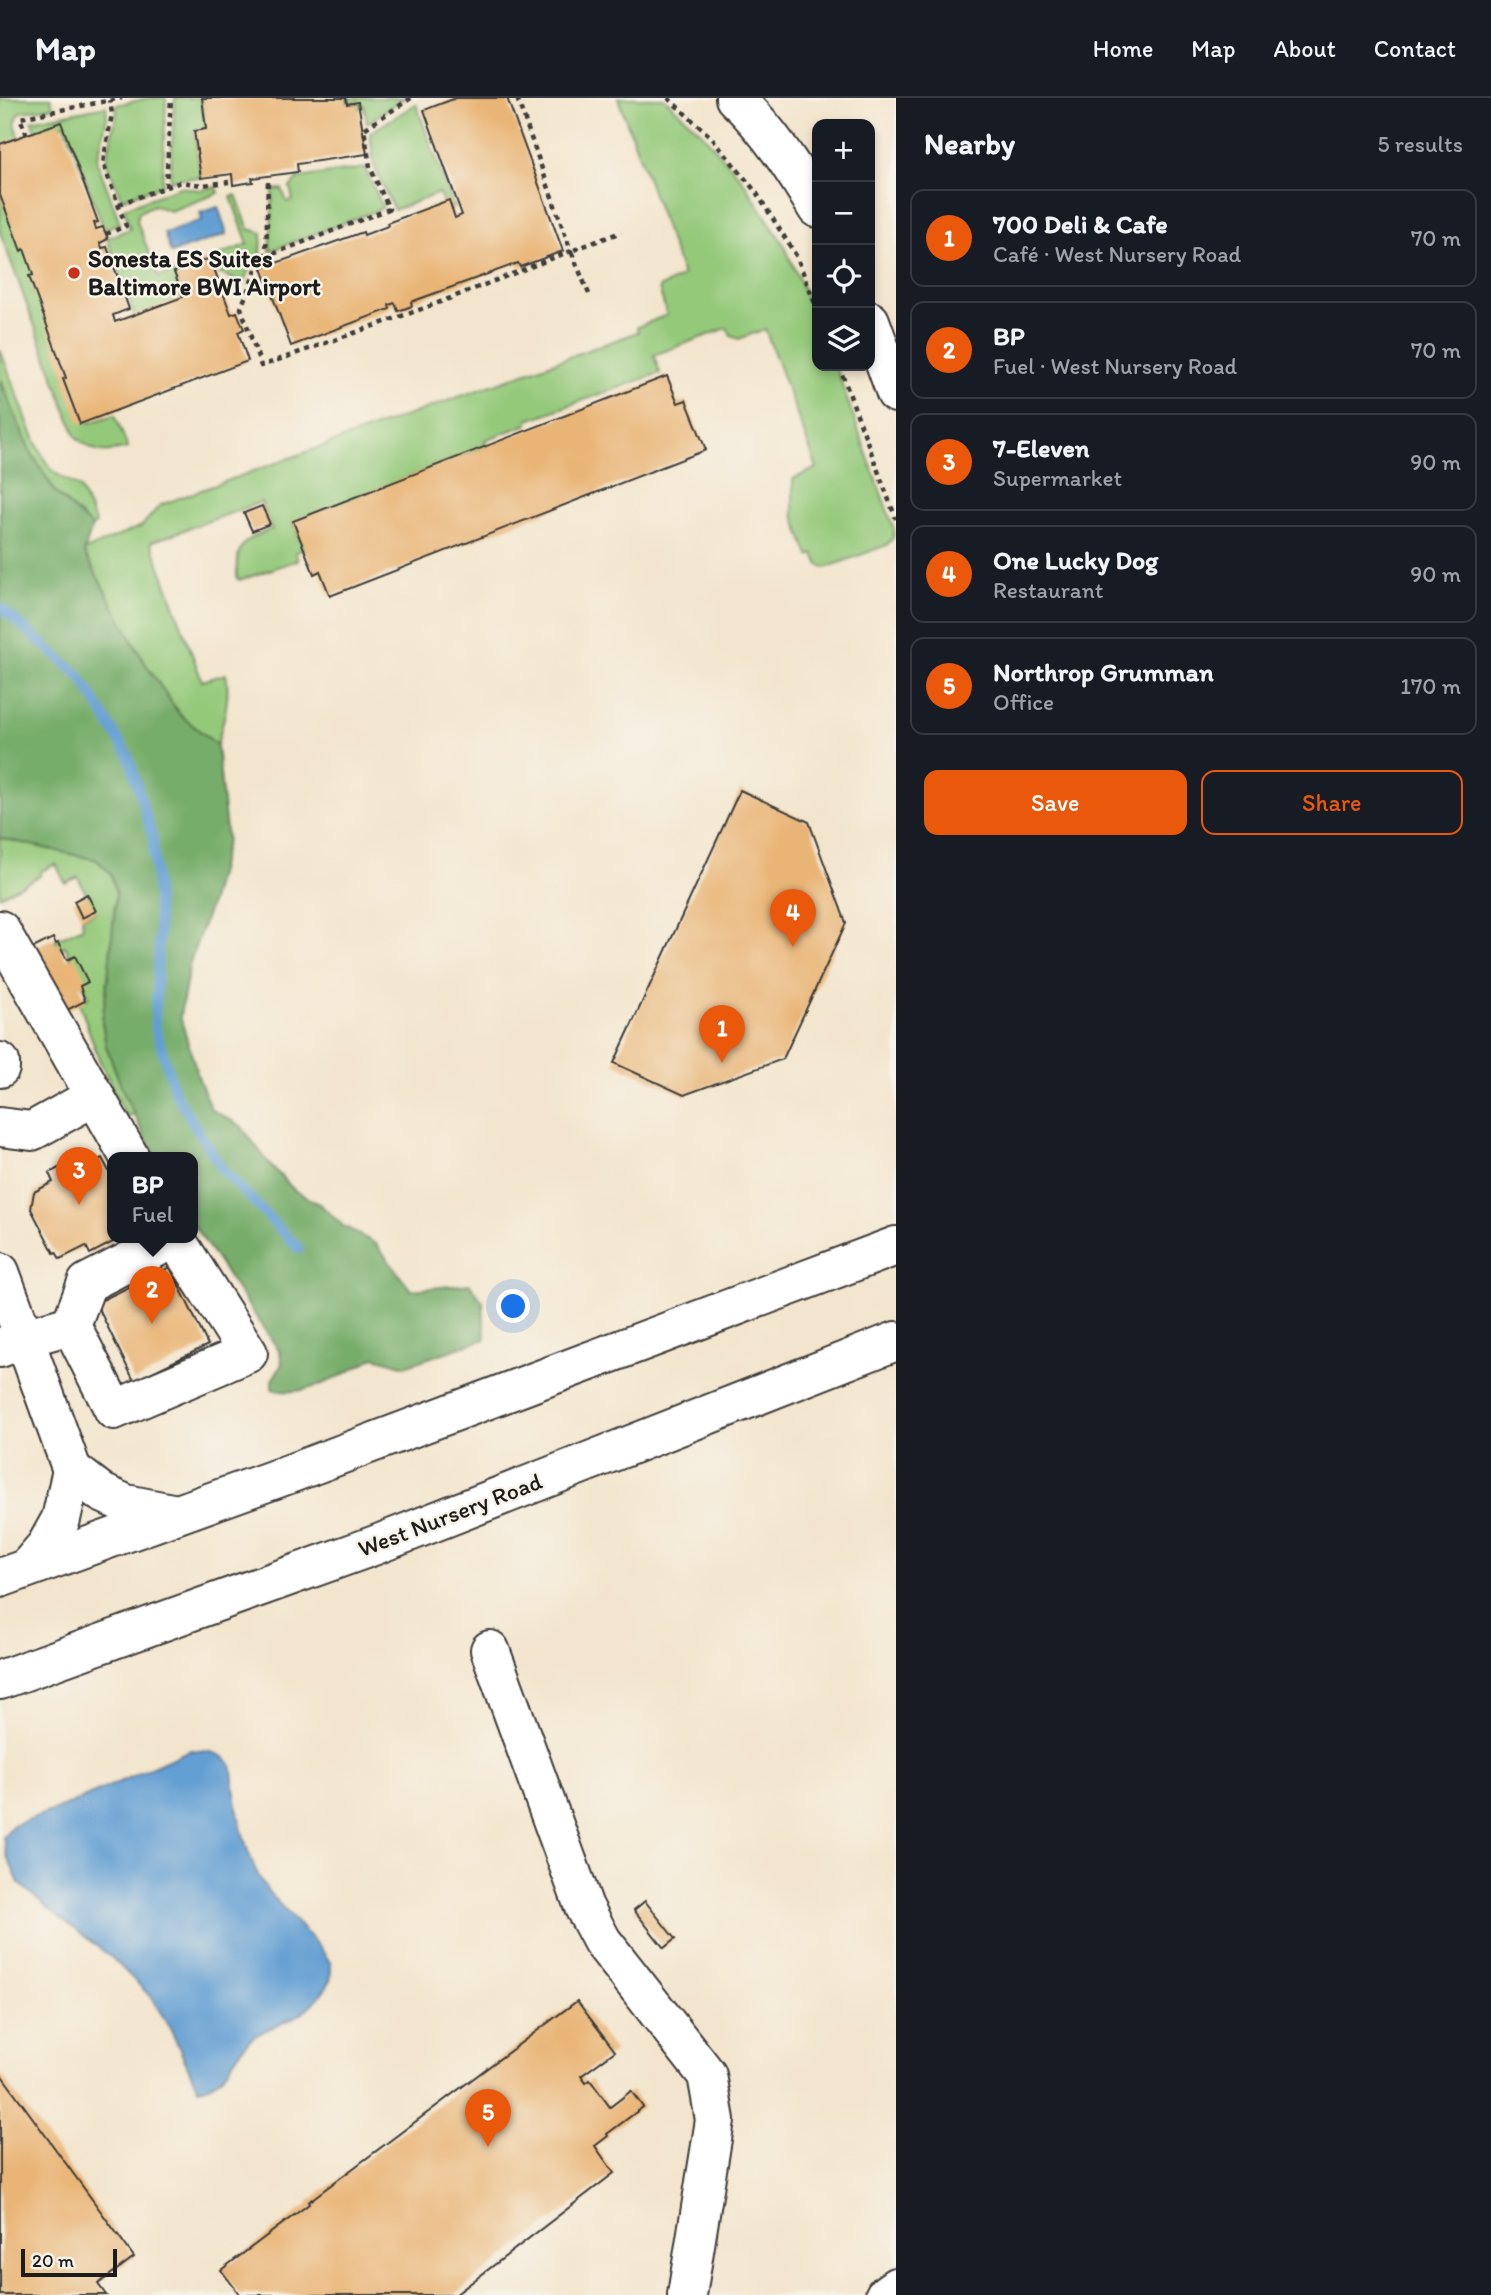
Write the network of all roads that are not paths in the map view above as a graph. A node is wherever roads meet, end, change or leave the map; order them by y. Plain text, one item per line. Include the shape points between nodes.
1 (735, 98) edge
2 (812, 200) edge
3 (875, 335) edge
4 (896, 393) edge
5 (0, 930) edge
6 (0, 1062) edge
7 (0, 1068) edge
8 (95, 1096) junction
9 (0, 1127) edge
10 (127, 1152) edge
11 (165, 1243) edge
12 (178, 1243) edge
13 (896, 1246) edge
14 (0, 1272) edge
15 (71, 1325) junction
16 (896, 1342) edge
17 (12, 1343) edge
18 (855, 1357) junction
19 (896, 1359) edge
20 (72, 1470) junction
21 (177, 1514) junction
22 (13, 1573) edge
23 (490, 1650) dead end
24 (0, 1680) edge
25 (896, 2287) edge
26 (687, 2295) edge
27 (885, 2295) edge

1 - 2 main road via 794,170
3 - 4 main road
5 - 8 main road
6 - 7 main road
8 - 9 main road via 32,1131
8 - 10 main road
11 - 15 main road via 87,1283
12 - 15 main road via 248,1353 114,1410
13 - 21 main road
14 - 17 main road
15 - 17 main road
16 - 18 main road, West Nursery Road
17 - 20 main road
18 - 19 main road
18 - 24 main road, West Nursery Road via 373,1546
20 - 21 main road via 126,1504
20 - 22 main road via 61,1519 46,1546
21 - 22 main road
23 - 26 main road via 583,1908 602,1941 707,2075 715,2120
25 - 27 main road

